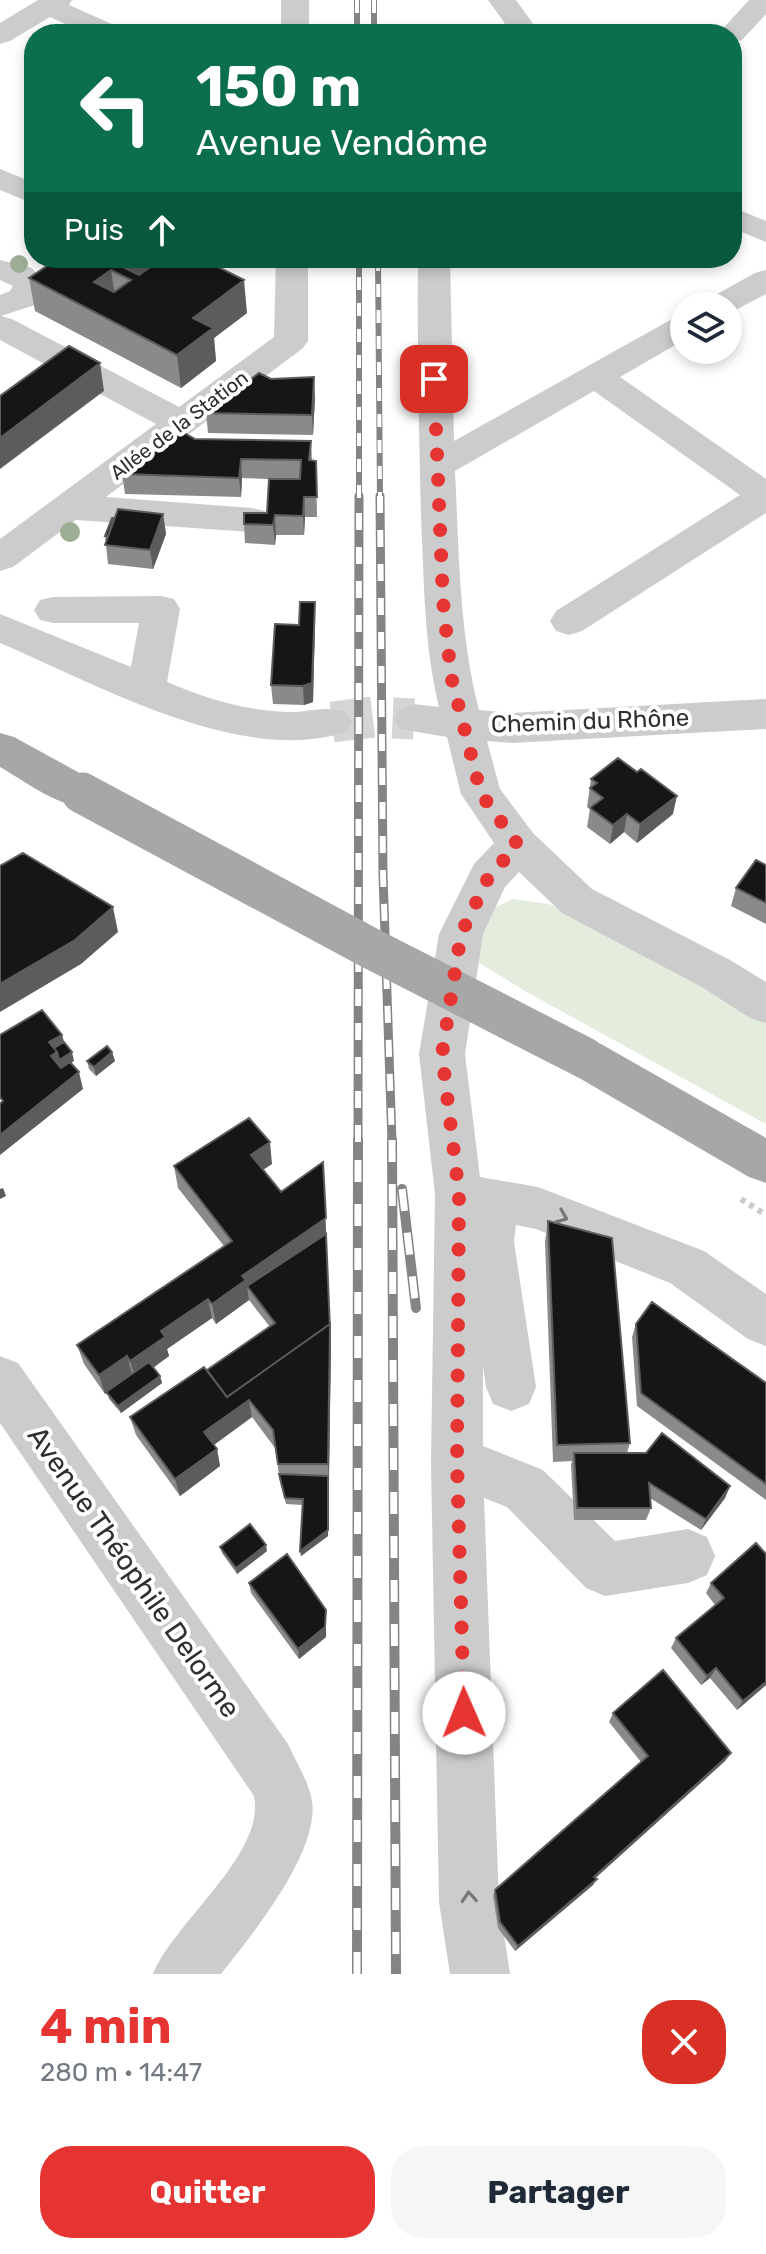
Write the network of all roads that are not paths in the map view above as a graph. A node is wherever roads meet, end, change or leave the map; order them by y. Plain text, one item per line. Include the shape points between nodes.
1 (295, 0) edge
2 (502, 0) edge
3 (764, 0) edge
4 (53, 3) edge
5 (92, 24) edge
6 (295, 24) edge
7 (519, 24) edge
8 (741, 24) edge
9 (0, 35) edge
10 (0, 178) edge
11 (24, 190) edge
12 (742, 221) edge
13 (766, 233) edge
14 (24, 255) edge
15 (292, 268) edge
16 (434, 268) edge
17 (2, 270) edge
18 (766, 280) edge
19 (742, 294) edge
20 (0, 306) edge
21 (0, 326) edge
22 (670, 334) edge
23 (68, 363) junction
24 (596, 376) junction
25 (34, 387) edge
26 (181, 423) junction
27 (438, 465) junction
28 (69, 507) junction
29 (252, 520) edge
30 (0, 558) edge
31 (53, 610) dead end
32 (569, 621) dead end
33 (0, 628) edge
34 (146, 689) junction
35 (766, 714) edge
36 (414, 719) tunnel mouth
37 (332, 722) tunnel mouth
38 (463, 724) junction
39 (0, 748) edge
40 (518, 845) junction
41 (766, 1005) edge
42 (766, 1162) edge
43 (477, 1197) junction
44 (766, 1323) edge
45 (0, 1380) edge
46 (511, 1387) dead end
47 (457, 1462) junction
48 (688, 1556) dead end
49 (183, 1974) edge
50 (480, 1974) edge

1 - 6 street
2 - 7 street
3 - 8 street
4 - 5 street
4 - 9 street
10 - 11 street
12 - 13 street
14 - 17 street
15 - 26 street, Allée de la Station via 291,341
16 - 27 street
17 - 20 street via 21,275 29,286 23,298
18 - 19 street
21 - 23 street
22 - 24 street
23 - 25 street
23 - 26 street
24 - 27 street
24 - 32 street via 766,496
26 - 28 street, Allée de la Station
27 - 38 street via 443,601 451,676
28 - 29 street
28 - 30 street, Allée de la Station
31 - 34 street via 161,609
33 - 34 street
34 - 37 street via 233,721 291,727
35 - 38 street, Chemin du Rhône via 512,728
36 - 38 street, Chemin du Rhône
38 - 40 street via 481,794
39 - 42 main road, bridge via 585,1058
40 - 41 street via 577,901
40 - 43 street via 489,876 461,934 442,1054
43 -> 44 street via 538,1208 687,1267
43 - 46 street via 490,1242
43 - 47 street
45 - 49 street, Avenue Théophile Delorme via 268,1764 284,1805 278,1836 259,1874
47 - 48 street via 525,1488 605,1569
50 -> 47 street via 469,1902

